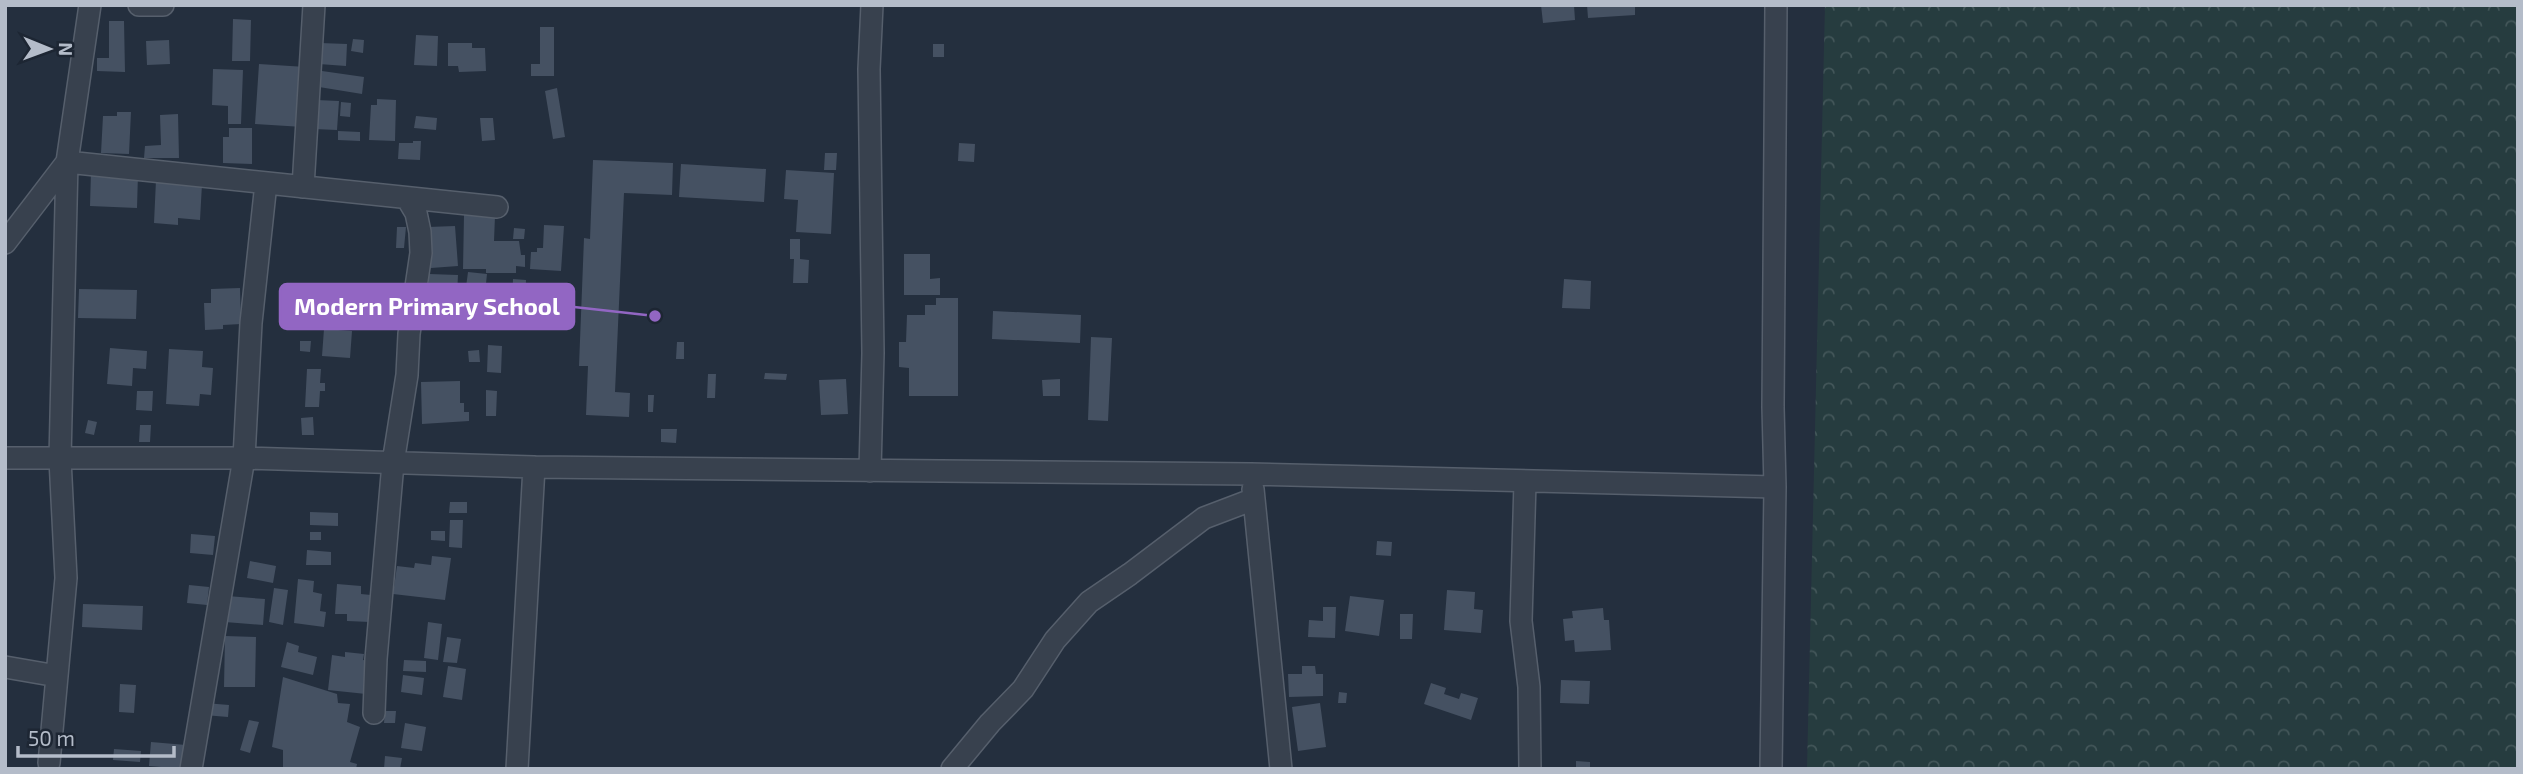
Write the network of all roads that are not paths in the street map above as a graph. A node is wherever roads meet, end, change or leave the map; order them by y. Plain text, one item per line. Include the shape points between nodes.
1 (90, 5) edge
2 (139, 5) edge
3 (163, 5) edge
4 (314, 5) edge
5 (872, 5) edge
6 (1776, 5) edge
7 (67, 162) junction
8 (266, 183) junction
9 (303, 187) junction
10 (407, 198) junction
11 (497, 207) dead end
12 (5, 243) edge
13 (5, 458) edge
14 (244, 458) junction
15 (60, 459) junction
16 (393, 463) junction
17 (534, 467) junction
18 (870, 471) junction
19 (1251, 474) junction
20 (1525, 481) junction
21 (1775, 487) junction
22 (1254, 499) junction
23 (5, 667) edge
24 (57, 676) junction
25 (374, 713) dead end
26 (49, 763) dead end
27 (191, 769) edge
28 (517, 769) edge
29 (952, 769) edge
30 (1280, 769) edge
31 (1530, 769) edge
32 (1770, 769) edge

1 - 7 street
2 - 3 street
4 - 9 street
5 - 18 street
6 - 21 street
7 - 8 street
7 - 12 street
7 - 15 street
8 - 9 street
8 - 14 street via 251,323
9 - 10 street
10 - 11 street
10 - 16 street via 418,223 421,253
13 - 15 street
14 - 15 street
14 - 16 street
14 - 27 street
15 - 24 street via 66,578
16 - 17 street
16 - 25 street
17 - 18 street
17 - 28 street
18 - 19 street
19 - 20 street
19 - 22 street
20 - 21 street
20 - 31 street via 1521,621 1529,687
21 - 32 street
22 - 29 street via 1204,517 1089,602 1055,640 1023,689
22 - 30 street
23 - 24 street
24 - 26 street

